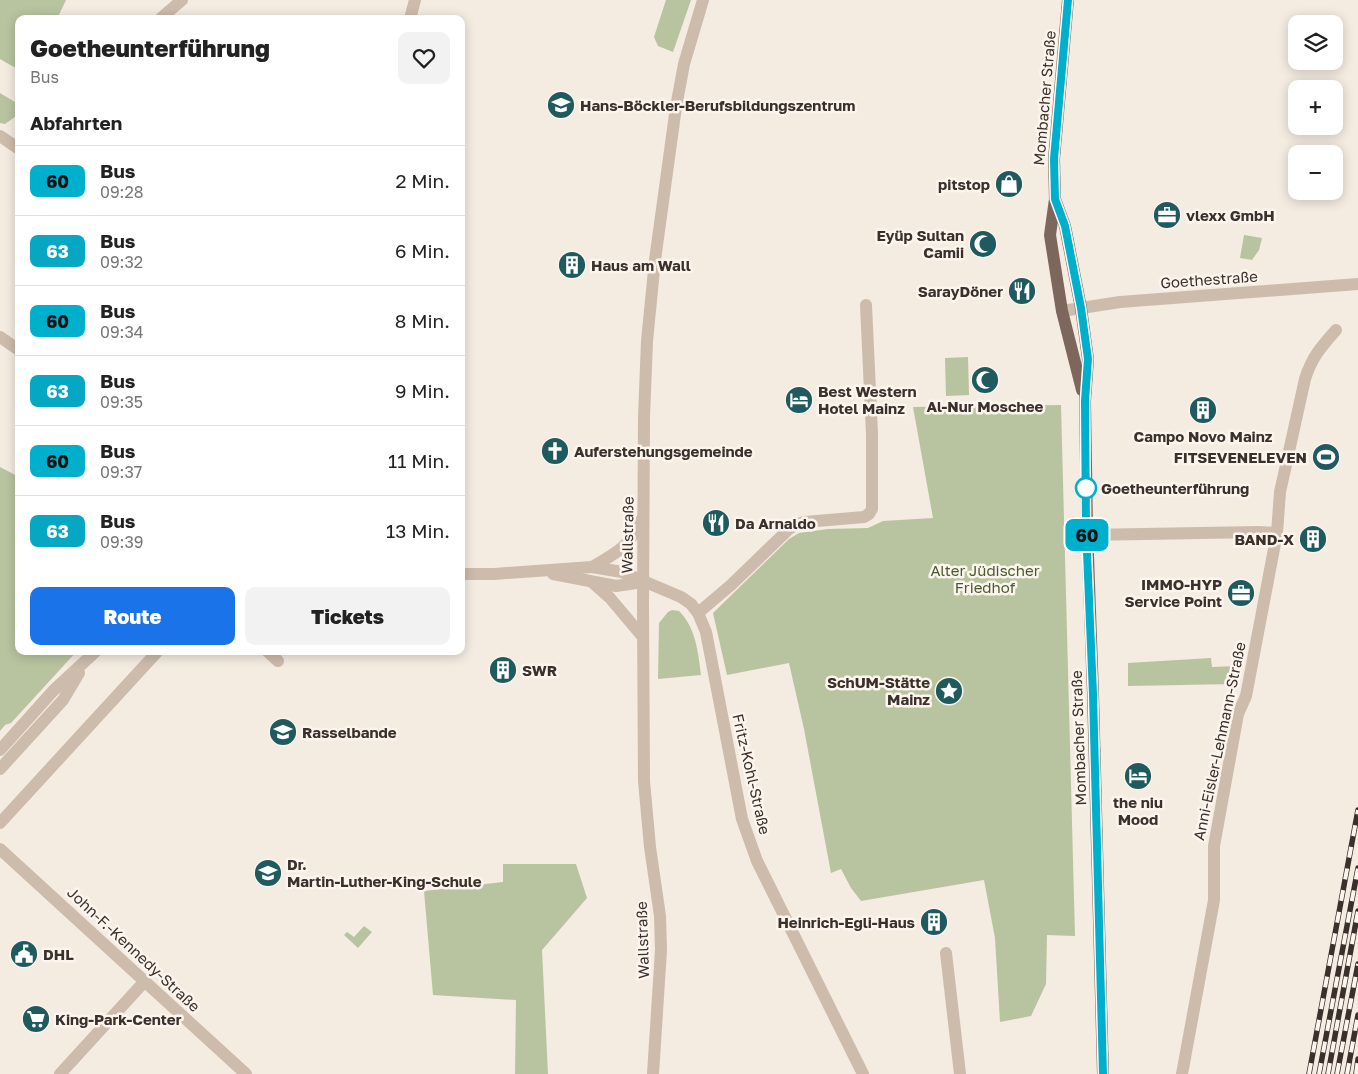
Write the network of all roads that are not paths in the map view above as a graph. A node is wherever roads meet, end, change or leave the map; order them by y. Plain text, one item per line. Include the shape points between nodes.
1 (182, 0) edge
2 (415, 0) edge
3 (703, 0) edge
4 (1068, 0) edge
5 (165, 15) edge
6 (411, 15) edge
7 (0, 136) edge
8 (15, 145) edge
9 (1055, 199) junction
10 (1358, 284) edge
11 (866, 305) dead end
12 (1081, 308) junction
13 (1062, 312) junction
14 (1336, 330) dead end
15 (0, 337) edge
16 (15, 347) edge
17 (1085, 401) junction
18 (644, 514) junction
19 (1278, 533) junction
20 (1087, 535) junction
21 (592, 567) junction
22 (536, 571) junction
23 (465, 574) edge
24 (592, 582) junction
25 (643, 582) junction
26 (698, 613) junction
27 (642, 636) junction
28 (92, 655) edge
29 (154, 655) edge
30 (272, 655) edge
31 (278, 660) dead end
32 (86, 662) junction
33 (0, 750) edge
34 (0, 769) edge
35 (0, 823) edge
36 (0, 849) edge
37 (946, 954) dead end
38 (145, 981) junction
39 (60, 1074) edge
40 (246, 1074) edge
41 (653, 1074) edge
42 (863, 1074) edge
43 (960, 1074) edge
44 (1103, 1074) edge
45 (1182, 1074) edge

1 - 5 street
2 - 6 street
3 - 18 street, Wallstraße via 684,64 676,107 656,260 647,341
4 - 9 main road, Mombacher Straße via 1054,159
7 - 8 street
9 - 12 main road, Mombacher Straße via 1065,226
9 - 13 main road, Mombacher Straße via 1050,235
10 - 12 street, Goethestraße via 1120,302
11 - 26 street via 872,509 864,517 796,524
12 - 13 street, Goethestraße
12 - 17 main road, Mombacher Straße via 1088,359
13 - 17 main road, Mombacher Straße
14 - 19 street, Anni-Eisler-Lehmann-Straße via 1310,363 1305,379 1280,492
15 - 16 street
17 - 20 main road, Mombacher Straße
18 - 21 street via 630,542
18 - 25 street, Wallstraße
19 - 20 street
19 - 45 street, Anni-Eisler-Lehmann-Straße via 1246,696 1238,714 1214,846 1214,900
20 - 44 main road, Mombacher Straße
21 - 22 street
21 - 25 street, Fritz-Kohl-Straße via 622,572
22 - 23 street
22 - 24 street
24 - 25 street via 616,586
24 - 27 street
25 - 26 street, Fritz-Kohl-Straße via 681,597
25 - 27 street, Wallstraße
26 - 42 street, Fritz-Kohl-Straße via 706,632 742,819 757,861
27 - 41 street, Wallstraße via 644,781 662,950
28 - 32 street
29 - 35 street
30 - 31 street
32 - 33 street via 54,691
32 - 34 street via 63,700
36 - 38 street, John-F.-Kennedy-Straße
37 - 43 street
38 - 39 street
38 - 40 street, John-F.-Kennedy-Straße

